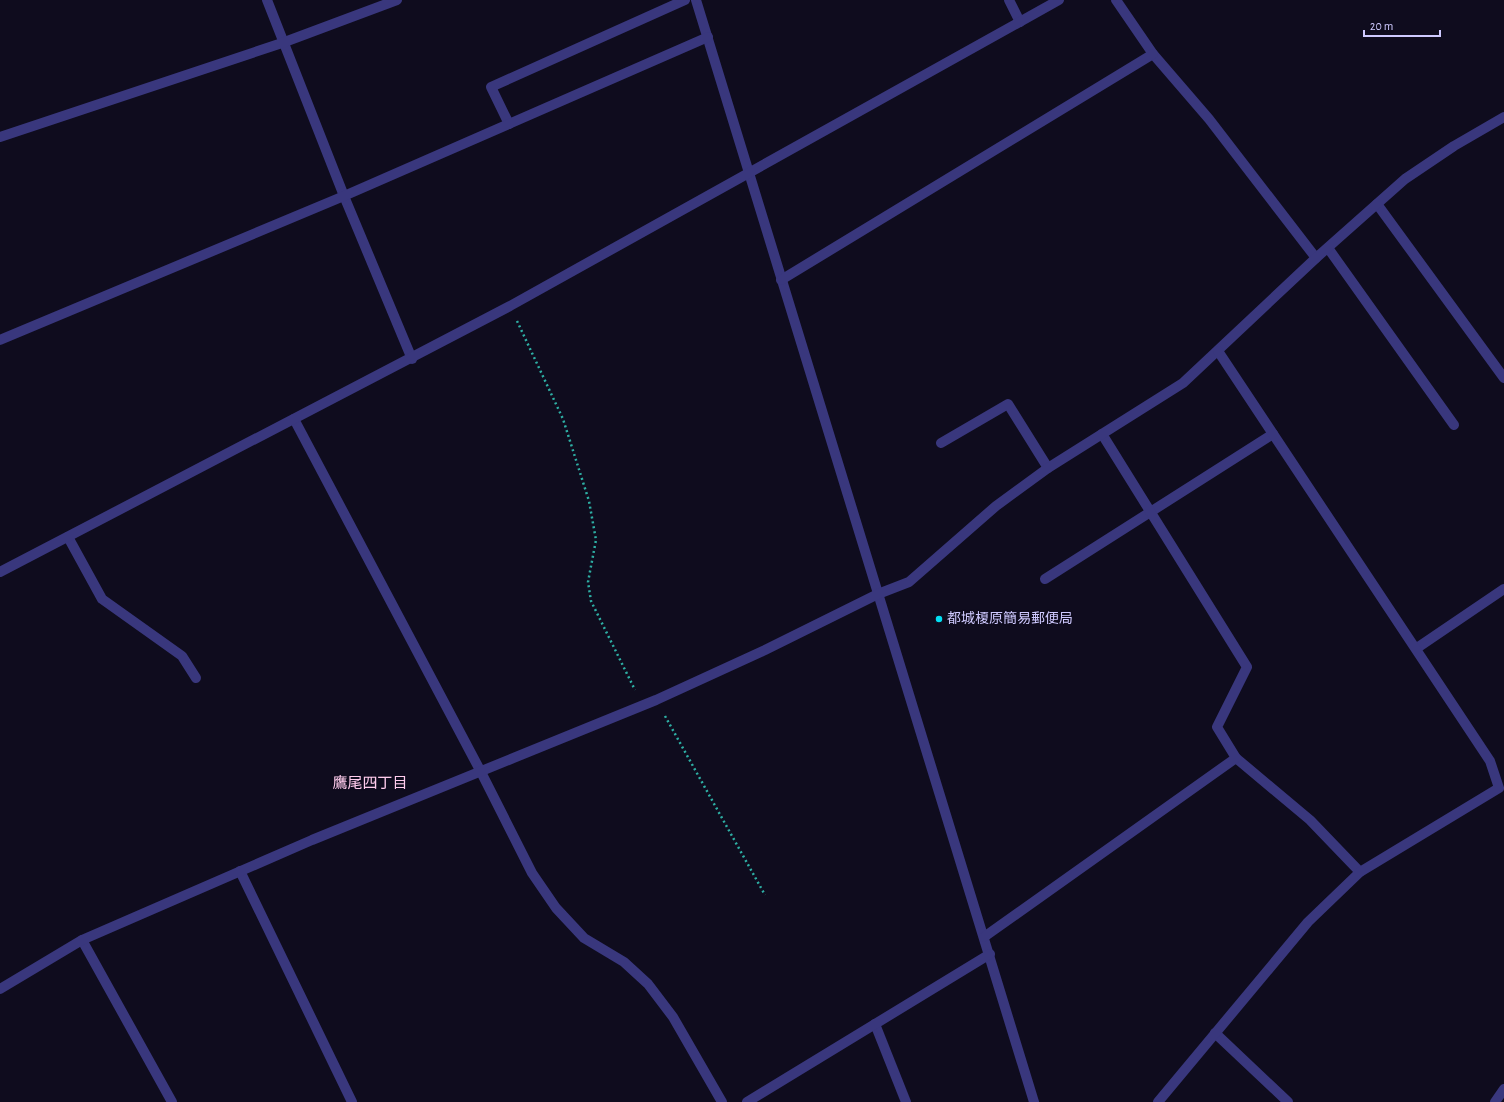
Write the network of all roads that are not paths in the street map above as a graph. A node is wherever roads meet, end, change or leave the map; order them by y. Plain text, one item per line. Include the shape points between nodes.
1 (267, 0) edge
2 (397, 0) edge
3 (685, 0) edge
4 (696, 0) edge
5 (1009, 0) edge
6 (1059, 0) edge
7 (1116, 0) edge
8 (1020, 22) junction
9 (708, 37) junction
10 (282, 43) junction
11 (1153, 54) junction
12 (1504, 117) edge
13 (509, 124) junction
14 (0, 137) edge
15 (748, 173) junction
16 (344, 196) junction
17 (1377, 204) junction
18 (1328, 248) junction
19 (1316, 258) junction
20 (781, 280) junction
21 (0, 340) edge
22 (1218, 351) junction
23 (412, 359) junction
24 (1504, 378) edge
25 (294, 419) junction
26 (1454, 425) dead end
27 (1102, 434) junction
28 (1273, 434) junction
29 (941, 443) dead end
30 (1048, 468) junction
31 (1151, 512) junction
32 (68, 537) junction
33 (0, 572) edge
34 (1045, 579) dead end
35 (1504, 589) edge
36 (878, 594) junction
37 (1417, 648) junction
38 (196, 678) dead end
39 (1236, 758) junction
40 (481, 772) junction
41 (240, 871) junction
42 (1360, 872) junction
43 (984, 937) junction
44 (82, 940) junction
45 (990, 954) junction
46 (0, 989) edge
47 (875, 1024) junction
48 (1215, 1033) junction
49 (1504, 1089) edge
50 (172, 1102) edge
51 (352, 1102) edge
52 (722, 1102) edge
53 (747, 1102) edge
54 (906, 1102) edge
55 (1034, 1102) edge
56 (1158, 1102) edge
57 (1288, 1102) edge
58 (1495, 1102) edge

1 - 10 street
2 - 10 street
3 - 13 street via 491,87
4 - 9 street
5 - 8 street
6 - 8 street
7 - 11 street
8 - 15 street
9 - 13 street
9 - 15 street
10 - 14 street
10 - 16 street
11 - 19 street via 1209,119
11 - 20 street
12 - 17 street via 1405,179
13 - 16 street
15 - 20 street
15 - 23 street
16 - 21 street
16 - 23 street
17 - 18 street
17 - 24 street
18 - 19 street
18 - 26 street
19 - 22 street
20 - 36 street
22 - 27 street via 1183,383
22 - 28 street
23 - 25 street
25 - 32 street
25 - 40 street
27 - 30 street
27 - 31 street
28 - 31 street
28 - 37 street
29 - 30 street via 1008,404
30 - 36 street via 996,506 909,582
31 - 34 street
31 - 39 street via 1247,666 1217,727
32 - 33 street
32 - 38 street via 102,599 182,656
35 - 37 street
36 - 40 street via 656,700
36 - 43 street
37 - 42 street via 1490,761 1499,788
39 - 42 street via 1310,820
39 - 43 street
40 - 41 street
40 - 52 street via 532,873 556,908 584,938 624,962 648,984 673,1017
41 - 44 street
41 - 51 street
42 - 48 street via 1308,922
43 - 45 street
44 - 46 street
44 - 50 street
45 - 47 street
45 - 55 street
47 - 53 street
47 - 54 street
48 - 56 street
48 - 57 street
49 - 58 street

